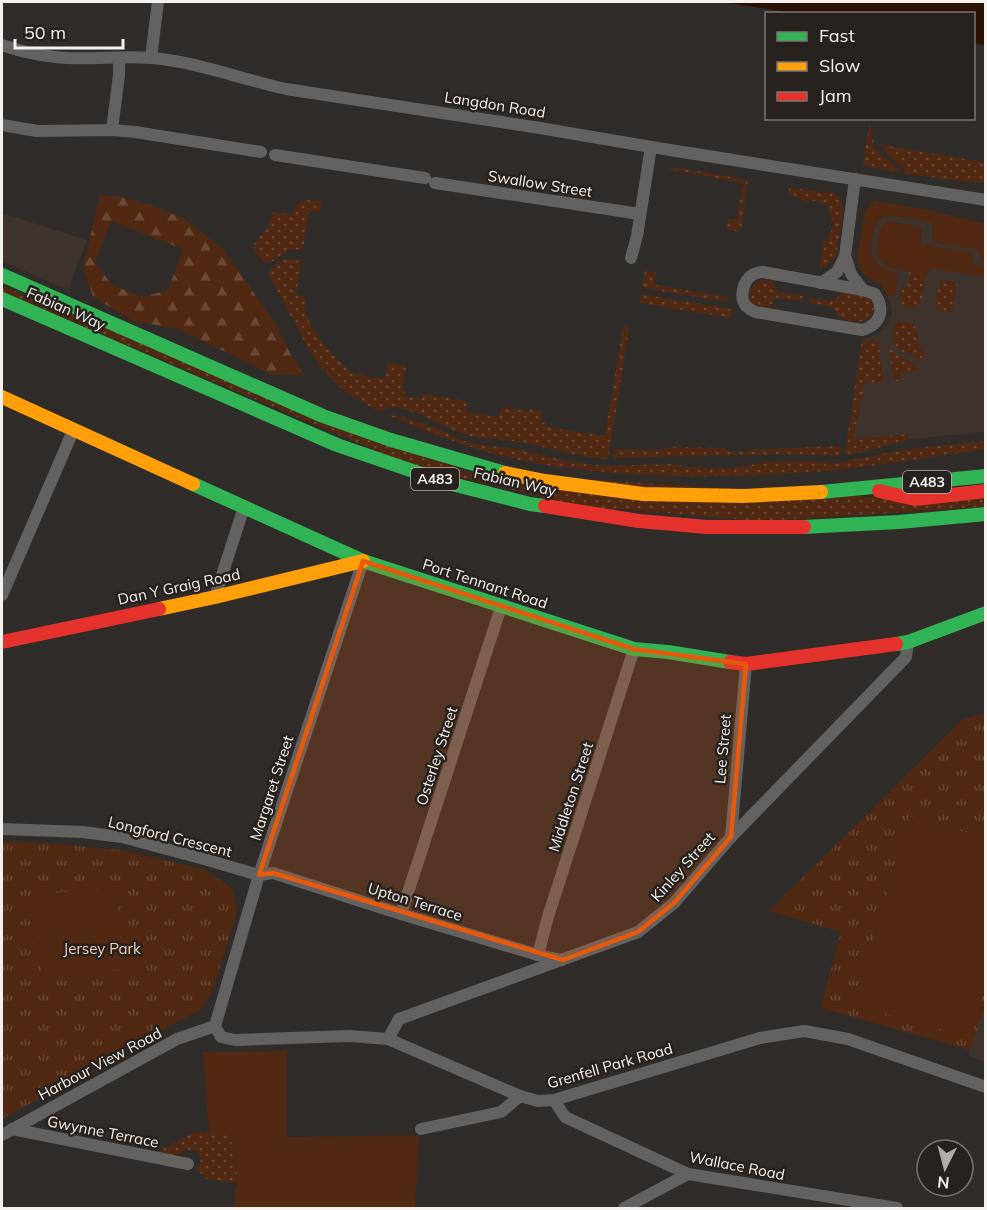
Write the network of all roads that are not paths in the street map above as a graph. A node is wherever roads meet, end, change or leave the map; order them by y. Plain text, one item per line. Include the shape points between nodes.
1 (158, 2) edge
2 (2, 45) edge
3 (119, 58) junction
4 (151, 58) junction
5 (2, 125) edge
6 (112, 130) junction
7 (651, 147) junction
8 (261, 152) dead end
9 (275, 155) dead end
10 (855, 180) junction
11 (985, 200) edge
12 (640, 214) junction
13 (845, 256) junction
14 (631, 258) dead end
15 (2, 275) edge
16 (821, 283) junction
17 (862, 290) junction
18 (2, 299) edge
19 (2, 397) edge
20 (73, 430) junction
21 (986, 476) edge
22 (868, 488) junction
23 (986, 491) edge
24 (243, 507) junction
25 (986, 514) edge
26 (363, 561) junction
27 (2, 595) edge
28 (215, 597) junction
29 (501, 607) junction
30 (986, 613) edge
31 (2, 642) edge
32 (908, 642) junction
33 (634, 649) junction
34 (746, 664) junction
35 (2, 829) edge
36 (731, 837) junction
37 (259, 875) junction
38 (401, 914) junction
39 (537, 955) junction
40 (563, 960) junction
41 (215, 1026) junction
42 (388, 1039) junction
43 (986, 1087) edge
44 (520, 1096) junction
45 (554, 1100) junction
46 (421, 1129) dead end
47 (7, 1132) edge
48 (188, 1164) dead end
49 (688, 1174) junction
50 (624, 1209) edge
51 (897, 1209) edge

1 - 4 street
2 - 3 street, Langdon Road via 57,58
3 - 4 street, Langdon Road
3 - 6 street
4 - 7 street, Langdon Road via 195,64 286,89
5 - 6 street via 37,130
6 - 8 street
7 - 10 street, Langdon Road
7 - 12 street
9 - 12 street, Swallow Street
10 - 11 street, Langdon Road
10 - 13 street
12 - 14 street
13 - 16 street via 837,272
13 - 17 street
15 - 22 main road, Fabian Way / A483 via 323,416 402,444 505,473 643,494 784,495
16 - 17 street
16 - 17 street via 762,272 748,279 742,300 755,312 862,330 876,322 881,312 875,294
18 - 25 main road, Fabian Way / A483 via 337,445 448,483 530,504 707,527 808,527
19 - 20 main road, Port Tennant Road
20 - 24 main road, Port Tennant Road
20 - 27 street
21 - 22 main road, Fabian Way / A483
22 - 23 main road via 915,499
24 - 26 main road, Port Tennant Road
24 - 28 street
26 - 28 main road, Dan Y Graig Road
26 - 29 main road, Port Tennant Road
26 - 37 street, Margaret Street
28 - 31 main road, Dan Y Graig Road
29 - 33 main road, Port Tennant Road
29 - 38 street, Osterley Street
30 - 32 main road, Port Tennant Road
32 - 34 main road, Port Tennant Road
32 - 36 street, Kinley Street via 906,657
33 - 34 main road, Port Tennant Road
33 - 39 street, Middleton Street
34 - 36 street, Lee Street
35 - 37 street, Longford Crescent via 122,837
36 - 40 street, Kinley Street via 674,903 638,932
37 - 38 street, Upton Terrace via 273,873
37 - 41 street, Margaret Street
38 - 39 street, Upton Terrace
39 - 40 street, Upton Terrace
40 - 42 street, Kinley Street via 399,1019
41 - 42 street, Grenfell Park Road via 221,1037 235,1040 350,1036
41 - 47 street, Harbour View Road via 177,1040
42 - 44 street, Grenfell Park Road
43 - 45 street, Grenfell Park Road via 848,1039 804,1031 760,1038
44 - 45 street, Grenfell Park Road
44 - 46 street via 501,1112
45 - 49 street, Wallace Road via 565,1117
47 - 48 street, Gwynne Terrace
49 - 50 street
49 - 51 street, Wallace Road

